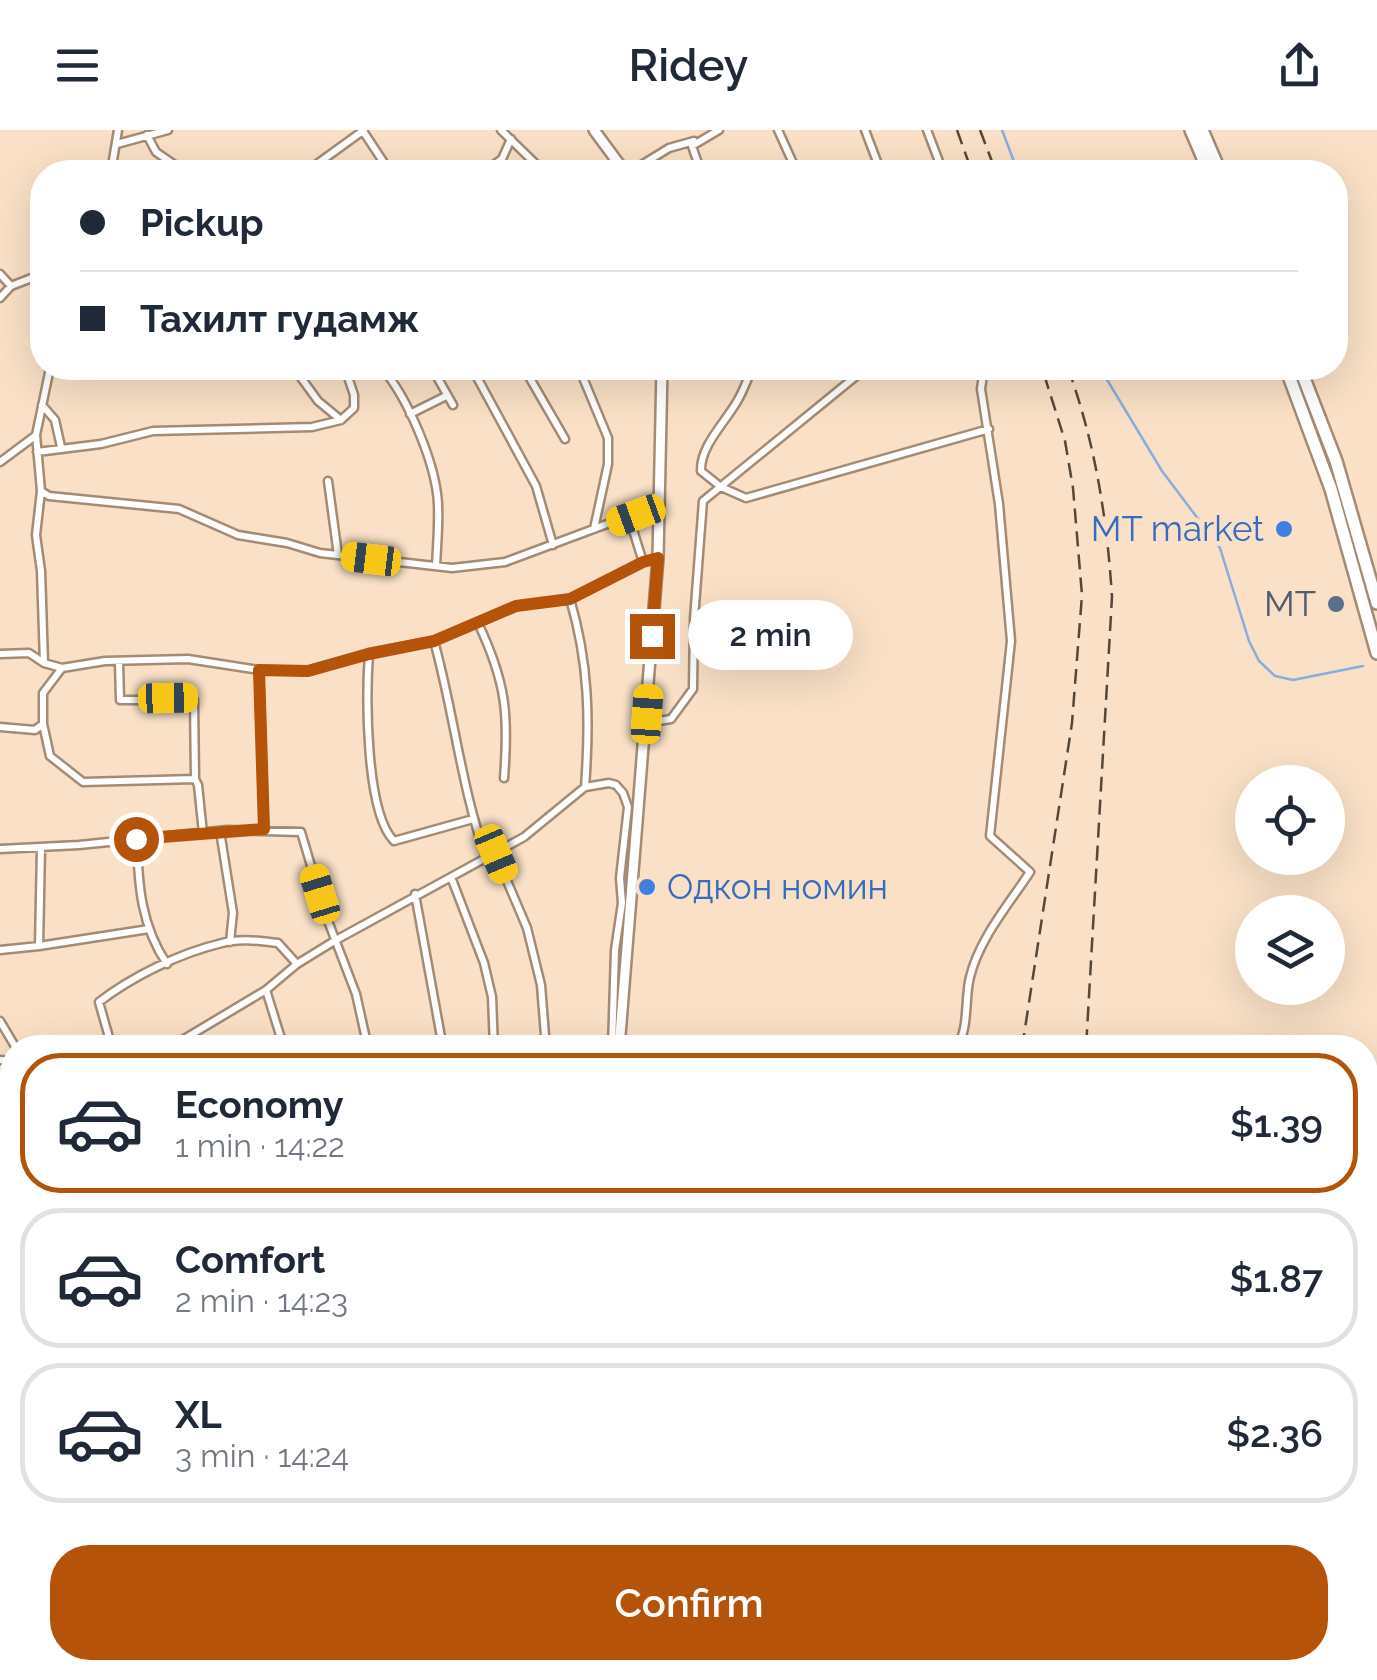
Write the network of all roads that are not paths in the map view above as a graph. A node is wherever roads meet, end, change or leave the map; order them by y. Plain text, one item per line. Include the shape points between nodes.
1 (118, 130) edge
2 (168, 130) edge
3 (363, 130) edge
4 (501, 130) edge
5 (594, 130) edge
6 (718, 130) edge
7 (778, 130) edge
8 (865, 130) edge
9 (927, 130) edge
10 (1191, 130) edge
11 (1202, 130) edge
12 (147, 136) junction
13 (512, 139) junction
14 (694, 142) junction
15 (117, 144) junction
16 (113, 160) edge
17 (168, 160) edge
18 (322, 160) edge
19 (382, 160) edge
20 (501, 160) edge
21 (532, 160) edge
22 (618, 160) edge
23 (648, 160) edge
24 (696, 160) edge
25 (792, 160) edge
26 (877, 160) edge
27 (938, 160) edge
28 (1204, 160) edge
29 (1215, 160) edge
30 (0, 274) edge
31 (30, 279) edge
32 (11, 286) junction
33 (0, 298) edge
34 (47, 380) edge
35 (303, 380) edge
36 (349, 380) edge
37 (389, 380) edge
38 (438, 380) edge
39 (479, 380) edge
40 (531, 380) edge
41 (584, 380) edge
42 (662, 380) edge
43 (747, 380) edge
44 (852, 380) edge
45 (982, 380) edge
46 (1291, 380) edge
47 (1305, 380) edge
48 (446, 396) junction
49 (42, 404) junction
50 (452, 405) dead end
51 (410, 414) junction
52 (341, 420) junction
53 (989, 429) junction
54 (36, 435) junction
55 (565, 439) dead end
56 (61, 446) junction
57 (37, 452) junction
58 (0, 462) edge
59 (328, 481) dead end
60 (721, 488) junction
61 (41, 491) junction
62 (660, 505) junction
63 (636, 515) junction
64 (594, 530) junction
65 (553, 545) junction
66 (338, 555) junction
67 (658, 558) junction
68 (643, 562) junction
69 (436, 566) junction
70 (1373, 598) edge
71 (570, 599) junction
72 (478, 623) junction
73 (434, 641) junction
74 (1377, 653) edge
75 (0, 654) edge
76 (369, 654) junction
77 (119, 662) junction
78 (44, 663) junction
79 (62, 668) junction
80 (259, 670) junction
81 (647, 714) junction
82 (43, 724) junction
83 (0, 728) edge
84 (504, 778) dead end
85 (195, 779) junction
86 (586, 787) junction
87 (473, 819) junction
88 (632, 819) junction
89 (264, 829) junction
90 (220, 831) junction
91 (203, 833) junction
92 (136, 839) junction
93 (41, 848) junction
94 (0, 849) edge
95 (496, 854) junction
96 (486, 858) junction
97 (451, 877) junction
98 (415, 894) junction
99 (149, 929) junction
100 (336, 940) junction
101 (230, 942) junction
102 (39, 946) junction
103 (0, 950) edge
104 (167, 964) junction
105 (297, 964) junction
106 (266, 990) junction
107 (108, 1035) edge
108 (188, 1035) edge
109 (280, 1035) edge
110 (365, 1035) edge
111 (440, 1035) edge
112 (494, 1035) edge
113 (545, 1035) edge
114 (617, 1035) edge
115 (962, 1035) edge

1 - 15 street
2 - 12 street
3 - 18 street
3 - 19 street
4 - 13 street
5 - 22 main road
6 - 14 street
7 - 25 street
8 - 26 street
9 - 27 street
10 - 28 highway
11 - 29 highway
12 - 15 street
12 - 17 street
13 - 20 street
13 - 21 street
14 - 23 street
14 - 24 street
15 - 16 street
30 - 32 street
31 - 32 street
32 - 33 street
34 - 49 street
35 - 52 street
36 - 52 street via 354,408
37 - 51 street
38 - 48 street
39 - 65 street via 536,486
40 - 55 street
41 - 64 street via 608,438
42 - 62 main road
43 - 60 street via 700,465
44 - 60 street
45 - 53 street
46 - 70 highway
47 - 70 highway via 1336,461
48 - 50 street
48 - 51 street
49 - 54 street
49 - 56 street via 55,420
51 - 69 street via 438,500
52 - 56 street via 312,427 153,431
53 - 60 street via 746,498
53 - 115 street via 1011,641 990,836 1030,872 983,944 970,976
54 - 57 street
54 - 58 street
56 - 57 street
57 - 61 street
59 - 66 street
60 - 81 street via 703,502 692,689 671,718 658,721
61 - 66 street via 179,509 238,535
61 - 78 street via 36,535
62 - 63 street
62 - 67 main road
63 - 64 street
63 - 68 street via 633,530
64 - 65 street
65 - 69 street via 506,562
66 - 69 street
67 - 68 street
67 - 81 main road
68 - 71 street
70 - 74 highway
71 - 72 street via 516,606
71 - 86 street via 588,680
72 - 73 street
72 - 84 street via 507,706
73 - 76 street
73 - 87 street
75 - 78 street via 30,653
76 - 80 street via 308,671
76 - 87 street via 365,709 389,837
77 - 79 street
77 - 80 street via 200,660
77 - 85 street via 120,700 194,700
78 - 79 street
79 - 82 street via 42,694
80 - 89 street
81 - 88 main road
82 - 83 street via 35,730
82 - 85 street via 50,756 84,782
85 - 91 street
86 - 88 street via 616,785
86 - 95 street
87 - 96 street
88 - 114 main road
89 - 90 street
89 - 100 street via 305,838
90 - 91 street
90 - 101 street via 233,913
91 - 92 street
92 - 93 street
92 - 99 street
93 - 94 street
93 - 102 street
95 - 96 street
95 - 113 street via 527,928
96 - 97 street
97 - 98 street
97 - 112 street via 484,962
98 - 100 street
98 - 111 street
99 - 102 street
99 - 104 street
100 - 105 street
100 - 110 street
101 - 104 street
101 - 105 street via 278,943
102 - 103 street
104 - 107 street via 99,1002
105 - 106 street
106 - 108 street
106 - 109 street

